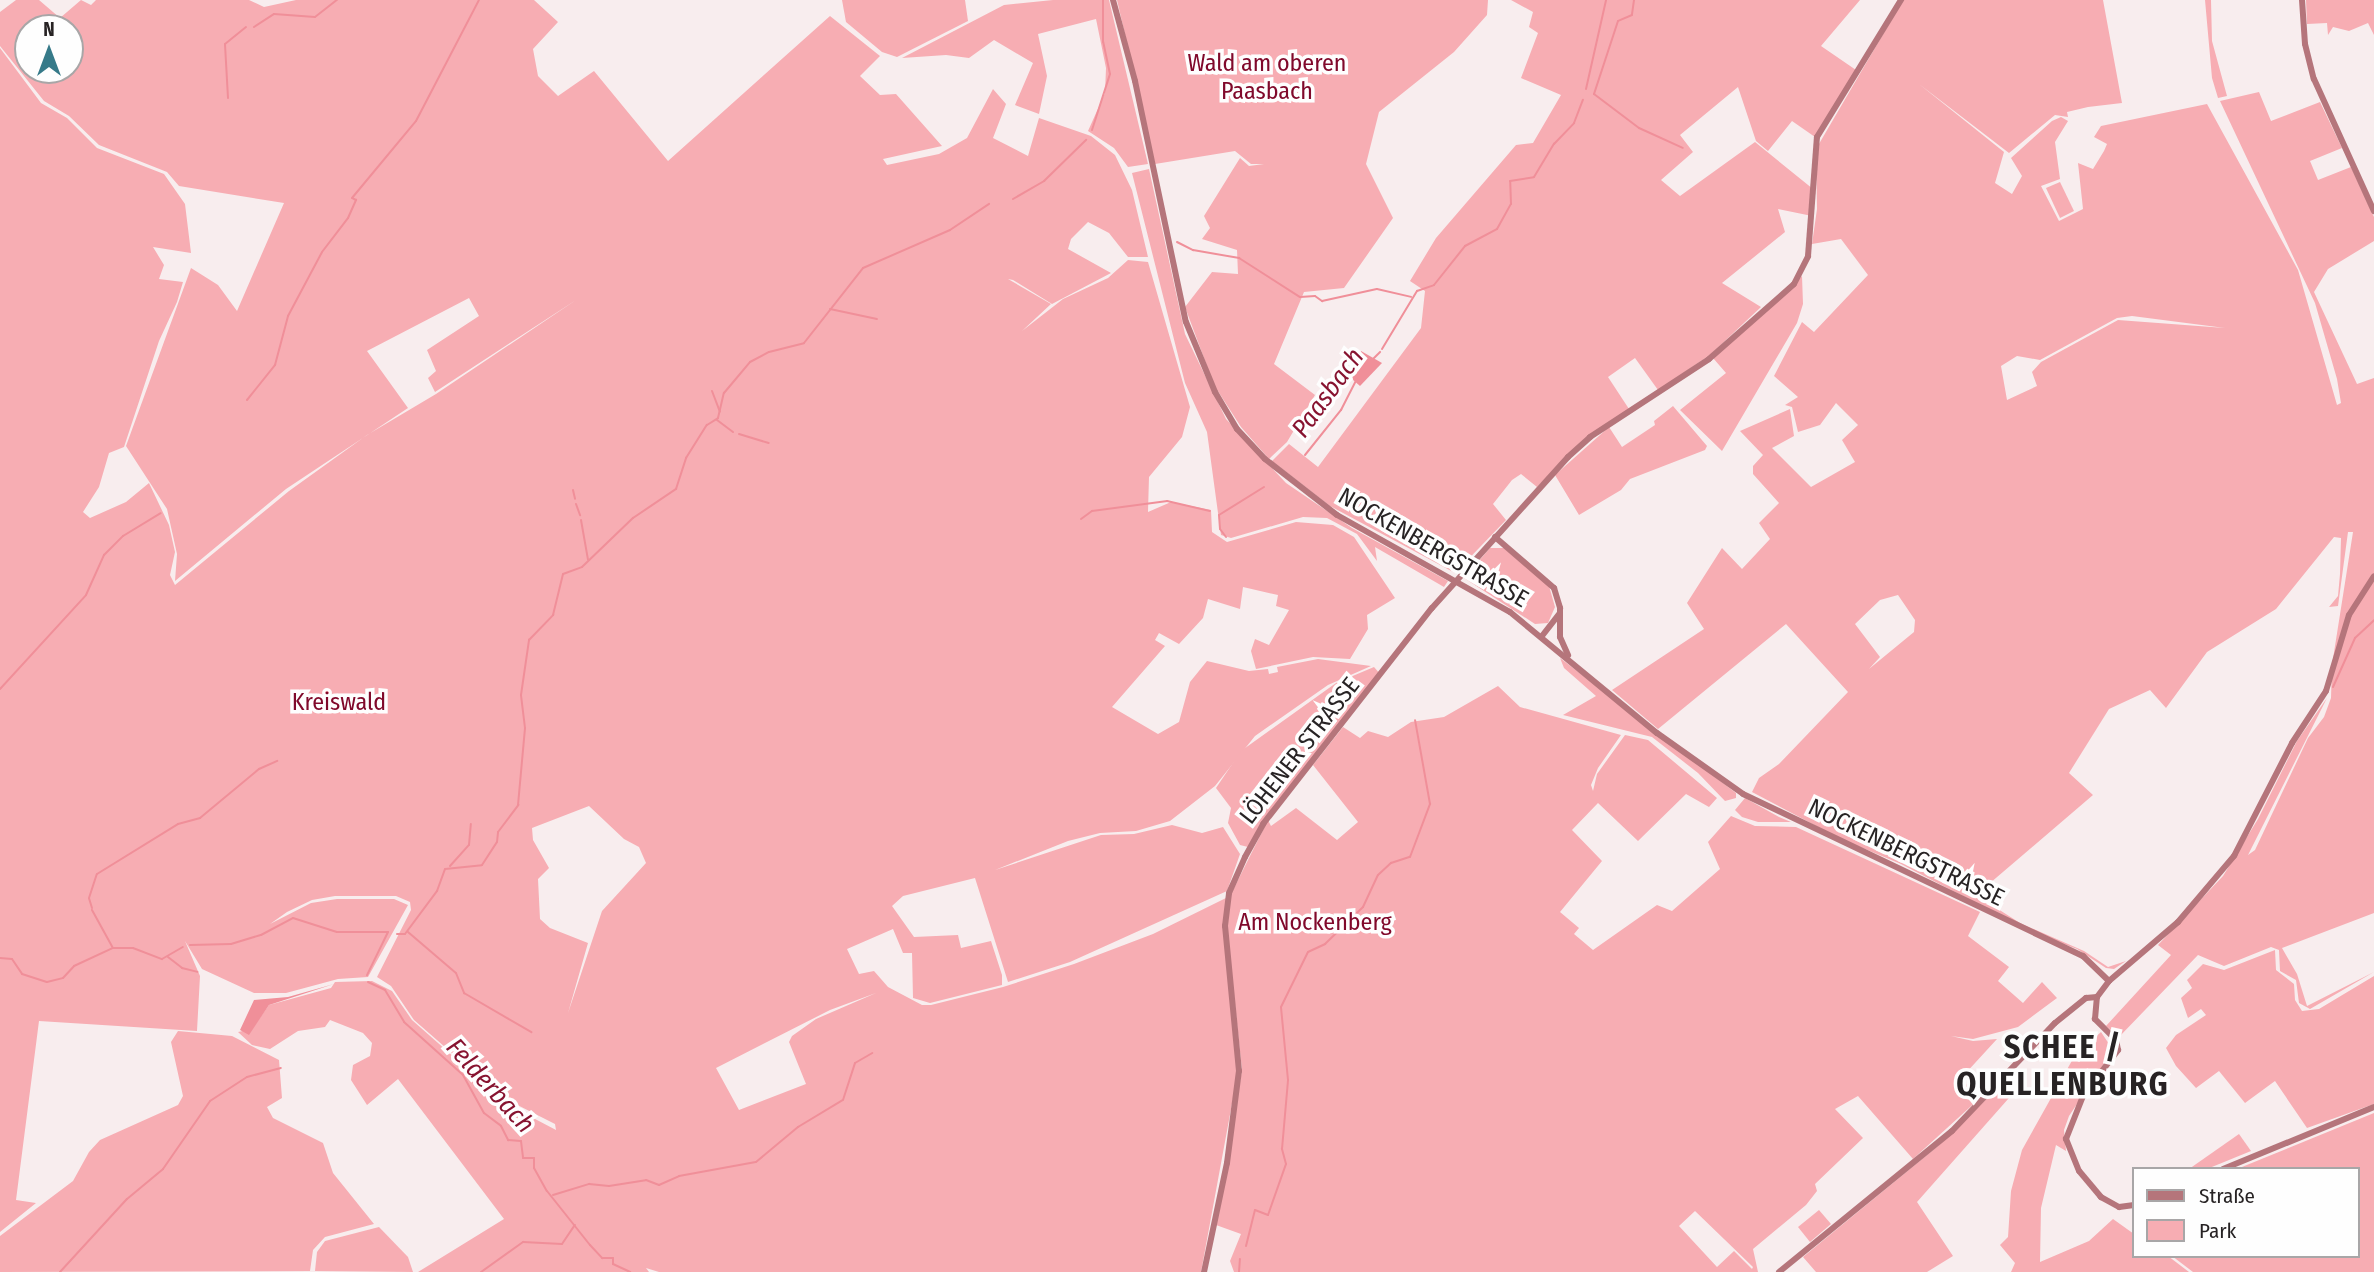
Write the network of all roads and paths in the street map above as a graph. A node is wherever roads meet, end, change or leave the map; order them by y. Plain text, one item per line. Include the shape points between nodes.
1 (1113, 0) edge
2 (1901, 0) edge
3 (2302, 0) edge
4 (2374, 211) edge
5 (1495, 537) junction
6 (2374, 576) edge
7 (1560, 613) junction
8 (1560, 628) junction
9 (1545, 638) junction
10 (1571, 660) junction
11 (2109, 981) junction
12 (2097, 997) junction
13 (2374, 1107) edge
14 (2228, 1167) edge
15 (2132, 1205) edge
16 (1204, 1272) edge
17 (1779, 1272) edge

1 - 9 main road, NOCKENBERGSTRASSE via 1135,81 1185,323 1197,357 1237,429 1321,505 1493,601
2 - 5 main road, LÖHENER STRASSE via 1817,137 1814,216 1803,271 1709,359 1590,438
3 - 4 main road via 2305,44 2314,79
5 - 7 main road via 1554,588
5 - 16 main road, LÖHENER STRASSE via 1263,824 1229,893 1225,926 1240,1070
6 - 11 main road via 2350,615 2326,691 2292,743 2234,856 2178,922
7 - 8 main road
7 - 9 main road
8 - 9 main road
8 - 10 main road
9 - 10 main road, NOCKENBERGSTRASSE
10 - 11 main road, NOCKENBERGSTRASSE via 1657,733 1743,794 2082,956
11 - 12 main road
12 - 15 main road via 2094,1014 2116,1040 2118,1052 2087,1088 2067,1134 2079,1171 2110,1203 2121,1208
12 - 17 main road via 2085,998 2055,1023 1952,1131
13 - 14 main road

